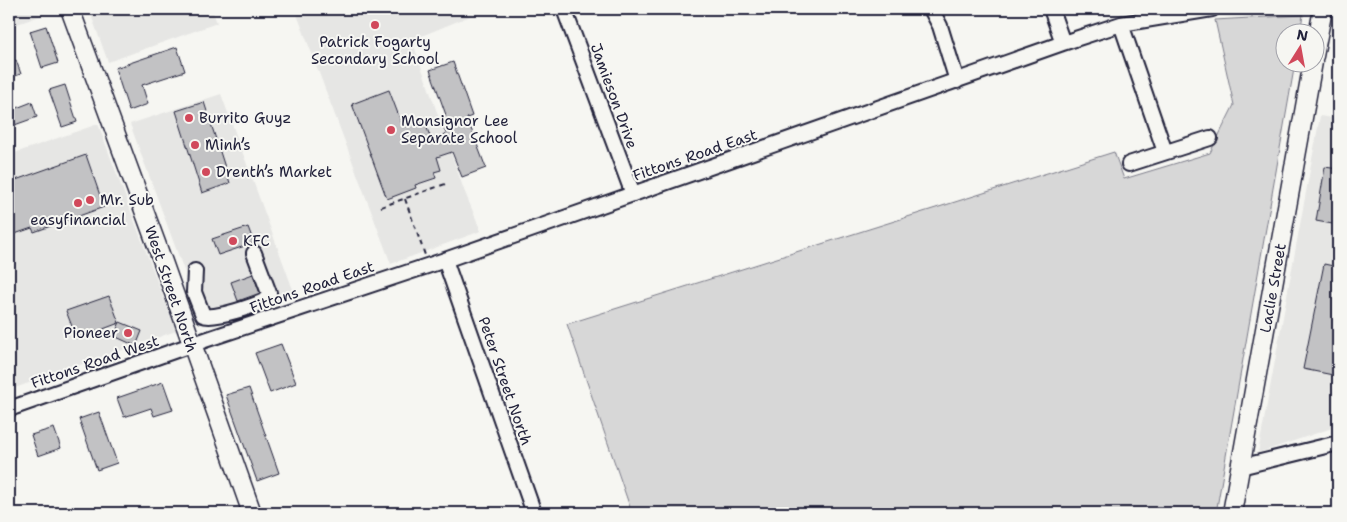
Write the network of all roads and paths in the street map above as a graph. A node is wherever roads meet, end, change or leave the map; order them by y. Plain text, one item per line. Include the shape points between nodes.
1 (70, 9) edge
2 (564, 9) edge
3 (931, 9) edge
4 (1051, 9) edge
5 (1212, 9) edge
6 (1323, 9) edge
7 (1321, 22) edge
8 (1121, 24) junction
9 (1063, 43) junction
10 (1311, 72) edge
11 (957, 81) junction
12 (1210, 138) dead end
13 (1165, 152) junction
14 (1129, 164) dead end
15 (448, 183) dead end
16 (633, 194) junction
17 (405, 199) junction
18 (380, 207) dead end
19 (254, 253) dead end
20 (427, 259) dead end
21 (445, 260) junction
22 (194, 271) dead end
23 (191, 345) junction
24 (9, 409) edge
25 (1338, 443) edge
26 (1240, 467) junction
27 (1235, 508) edge
28 (252, 513) edge
29 (534, 513) edge

1 - 23 main road, West Street North
2 - 16 street, Jamieson Drive
3 - 11 street via 940,26
4 - 9 street
5 - 8 street, Fittons Road East
6 - 7 main road
8 - 9 street, Fittons Road East
8 - 13 street
9 - 11 street, Fittons Road East
10 - 26 main road, Laclie Street
11 - 16 street, Fittons Road East
12 - 13 street
13 - 14 street
15 - 17 path
16 - 21 street, Fittons Road East
17 - 18 path
17 - 20 path
19 - 22 street via 269,293 268,299 227,313 203,315 194,292
21 - 23 street, Fittons Road East
21 - 29 street, Peter Street North
23 - 24 street, Fittons Road West
23 - 28 main road, West Street North
25 - 26 street
26 - 27 main road, Laclie Street

